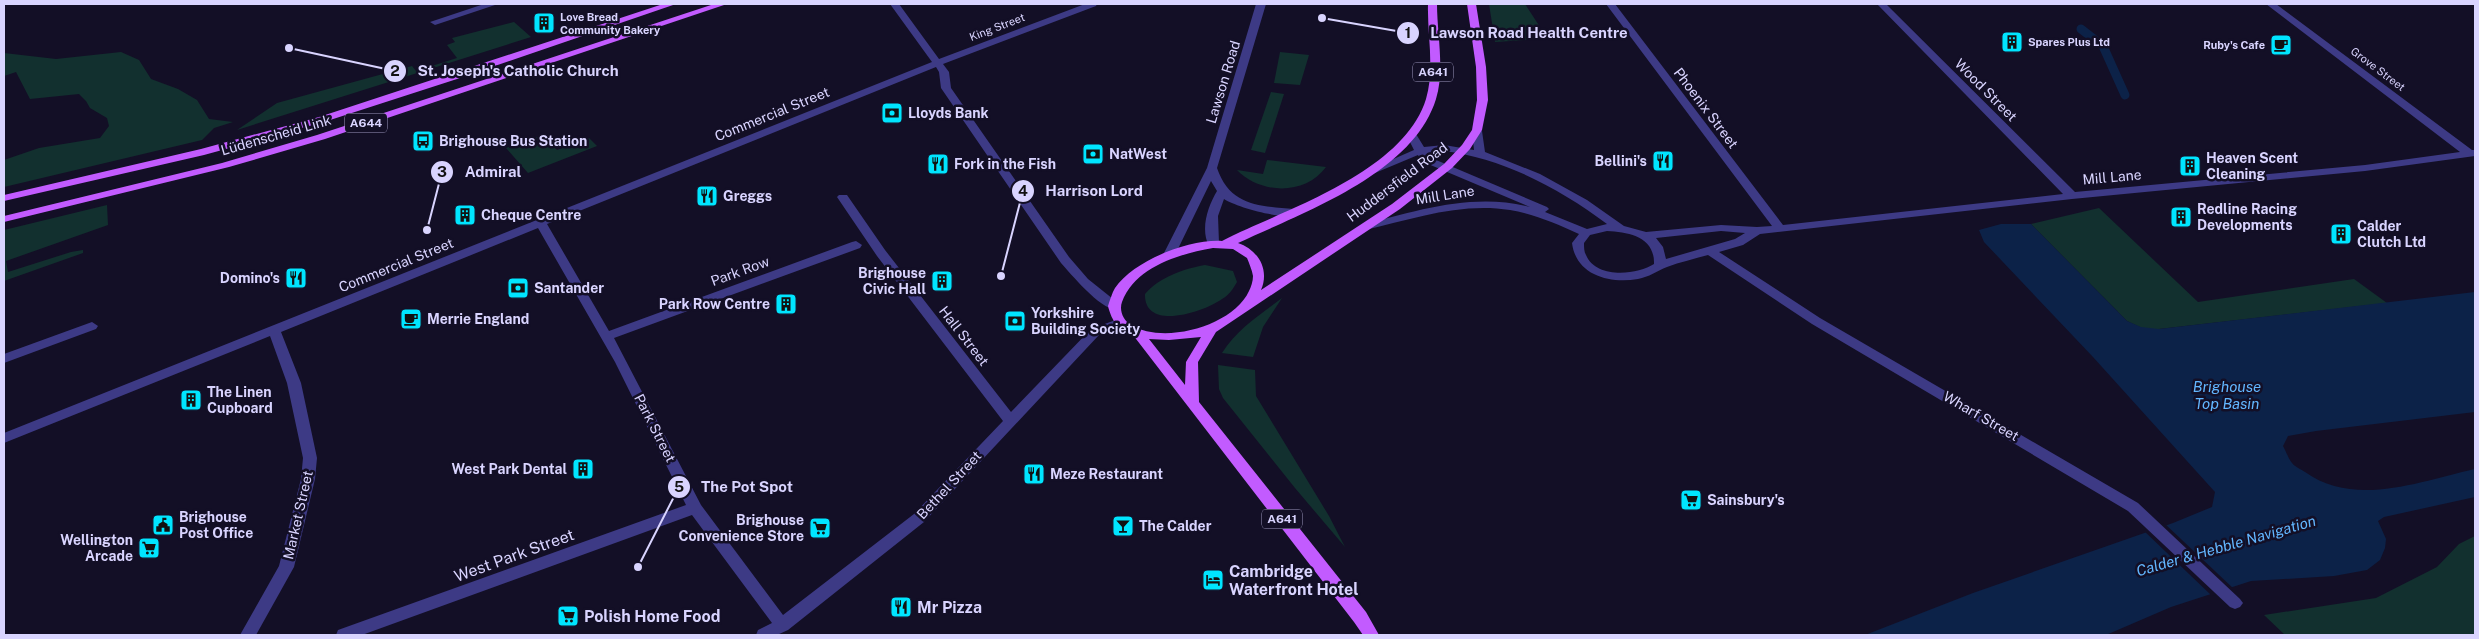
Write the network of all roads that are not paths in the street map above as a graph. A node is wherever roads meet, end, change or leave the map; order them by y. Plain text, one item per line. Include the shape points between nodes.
1 (494, 4) edge
2 (671, 4) edge
3 (722, 4) edge
4 (894, 4) edge
5 (1093, 4) edge
6 (1261, 4) edge
7 (1432, 4) edge
8 (1471, 4) edge
9 (1610, 4) edge
10 (1881, 4) edge
11 (2270, 4) edge
12 (435, 22) dead end
13 (938, 63) junction
14 (1477, 131) junction
15 (1412, 136) junction
16 (1421, 151) junction
17 (1464, 152) junction
18 (2473, 154) edge
19 (1480, 156) junction
20 (1212, 168) junction
21 (1447, 168) junction
22 (1369, 172) junction
23 (1223, 191) junction
24 (2072, 196) junction
25 (843, 197) dead end
26 (4, 198) edge
27 (1294, 212) junction
28 (4, 219) edge
29 (540, 222) junction
30 (1365, 227) junction
31 (1620, 228) junction
32 (1780, 228) junction
33 (1757, 231) junction
34 (1586, 233) junction
35 (1645, 236) junction
36 (1213, 243) junction
37 (1227, 243) junction
38 (856, 245) dead end
39 (1710, 251) junction
40 (1169, 255) junction
41 (1660, 265) junction
42 (1114, 306) junction
43 (1247, 306) junction
44 (1121, 322) junction
45 (92, 326) dead end
46 (274, 330) junction
47 (1211, 330) junction
48 (1138, 334) junction
49 (606, 336) junction
50 (4, 359) edge
51 (1192, 405) junction
52 (1010, 420) junction
53 (4, 438) edge
54 (696, 508) junction
55 (2235, 604) dead end
56 (782, 625) junction
57 (248, 635) edge
58 (344, 635) edge
59 (764, 635) edge
60 (1371, 635) edge

1 - 12 street
2 - 26 main road, Lüdenscheid Link / A644 via 321,119
3 - 28 main road, Lüdenscheid Link / A644 via 320,138 225,165
4 - 13 street
5 - 13 street, King Street
6 - 20 street, Lawson Road
7 - 15 main road, Huddersfield Road / A641 via 1433,77 1430,100
8 - 14 main road, Huddersfield Road via 1483,87
9 - 32 street, Phoenix Street
10 - 24 street, Wood Street
11 - 18 street, Grove Street
13 - 29 street, Commercial Street
13 - 42 street via 944,72 946,88 1065,260 1084,282
14 - 17 main road, Huddersfield Road
14 - 19 street
15 - 16 street, Mill Lane
15 - 22 main road, Huddersfield Road / A641
16 - 17 street, Mill Lane via 1444,148
16 - 21 street, Mill Lane via 1425,159
16 - 22 street, Mill Lane
17 - 19 street, Mill Lane
17 - 21 main road, Huddersfield Road
18 - 24 street, Mill Lane via 2365,168
19 - 31 street, Mill Lane via 1557,187
20 - 23 street
20 - 40 street, Lawson Road
21 - 30 main road, Huddersfield Road
21 - 34 street, Mill Lane via 1538,206
22 - 27 main road, Huddersfield Road / A641
23 - 27 street via 1237,201 1261,210
23 - 36 street via 1213,210
24 - 32 street, Mill Lane
25 - 52 street, Hall Street via 881,253
27 - 37 main road, Huddersfield Road / A641
29 - 46 street, Commercial Street
29 - 49 street, Park Street
30 - 34 street, Mill Lane via 1472,204 1500,205 1533,212
30 - 43 main road, Huddersfield Road
31 - 34 street, Mill Lane via 1607,227
31 - 35 street, Mill Lane
32 - 33 street, Mill Lane
33 - 35 street, Mill Lane via 1721,228
33 - 39 street, Mill Lane via 1739,242
34 - 41 street, Mill Lane via 1578,243 1580,255 1598,271 1638,277
35 - 41 street via 1660,250
36 - 37 main road
36 - 40 main road
37 - 43 main road via 1244,250 1256,260 1260,278
38 - 49 street, Park Row
39 - 41 street, Mill Lane
39 - 55 street, Wharf Street via 1809,316 2140,513
40 - 42 main road via 1148,265 1132,278 1120,290
42 - 44 main road
43 - 47 main road
44 - 48 main road
44 - 52 street, Bethel Street via 1096,332
45 - 50 street
46 - 53 street, Commercial Street
46 - 57 street, Market Street via 294,383 310,458 308,479 286,568
47 - 48 main road via 1166,336
47 - 51 main road via 1192,362
48 - 51 main road, A641
49 - 54 street, Park Street
51 - 60 main road, A641
52 - 56 street, Bethel Street via 919,518
54 - 56 street, Park Street
54 - 58 street, West Park Street
56 - 59 street, Bethel Street

